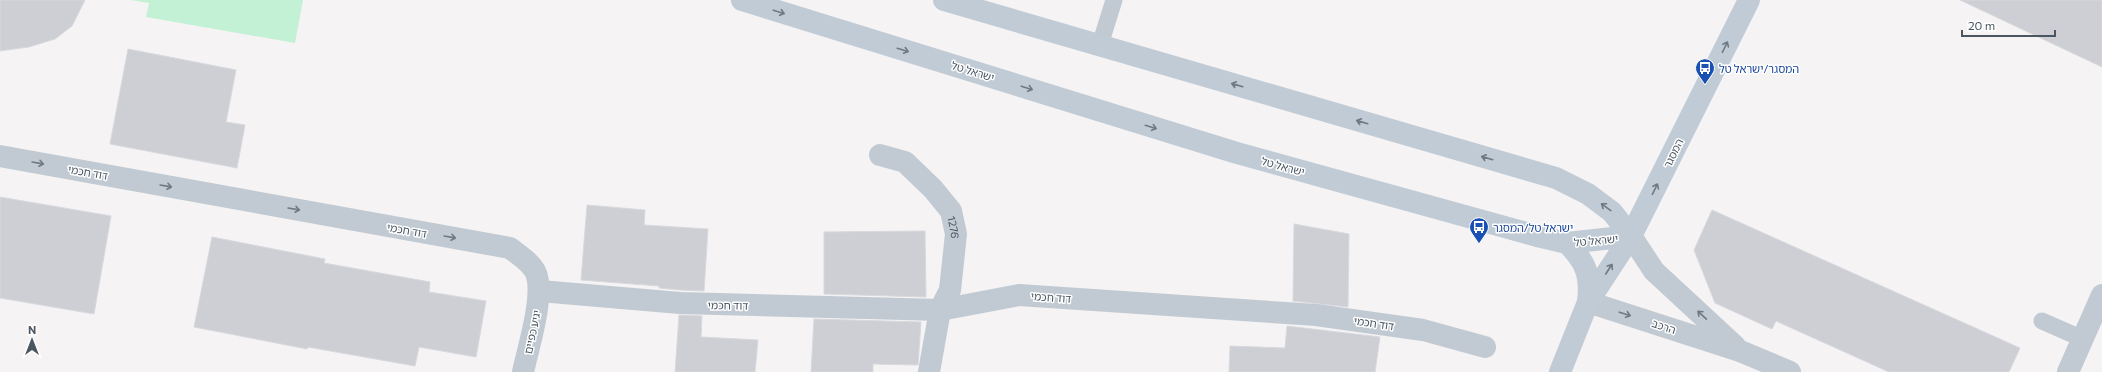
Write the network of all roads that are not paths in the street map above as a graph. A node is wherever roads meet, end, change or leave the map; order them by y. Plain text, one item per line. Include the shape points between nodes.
1 (742, 0) edge
2 (944, 0) edge
3 (1114, 0) edge
4 (1749, 0) edge
5 (1100, 45) junction
6 (880, 155) dead end
7 (0, 156) edge
8 (1631, 236) junction
9 (1567, 243) junction
10 (540, 291) junction
11 (2102, 295) edge
12 (1588, 302) junction
13 (940, 310) junction
14 (2042, 321) dead end
15 (2083, 339) junction
16 (1485, 347) dead end
17 (1740, 351) junction
18 (523, 372) edge
19 (929, 372) edge
20 (1560, 372) edge
21 (1790, 372) edge
22 (2068, 372) edge

1 -> 9 street, ישראל טל via 1236,153
2 - 5 street, ישראל טל
3 - 5 lane
8 -> 4 street, המסגר
8 -> 5 street, ישראל טל via 1612,212 1588,194 1556,178
6 - 13 street, 1276 via 905,162 933,189 950,211 956,234 950,290
7 -> 10 street, דוד חכמי via 510,248 536,272
8 - 9 street, ישראל טל
12 -> 8 street, המסגר
17 -> 8 street, הרכב via 1654,271
9 - 12 street, המסגר via 1578,254 1587,271 1590,286
10 - 13 street, דוד חכמי via 680,303
10 - 18 street, יגיע כפיים
11 - 15 street
12 -> 17 street, הרכב
12 - 20 street, המסגר
13 - 16 street, דוד חכמי via 1019,295 1316,315 1423,330
13 - 19 street, 1276
14 - 15 lane
15 - 22 street
17 - 21 street, הרכב

